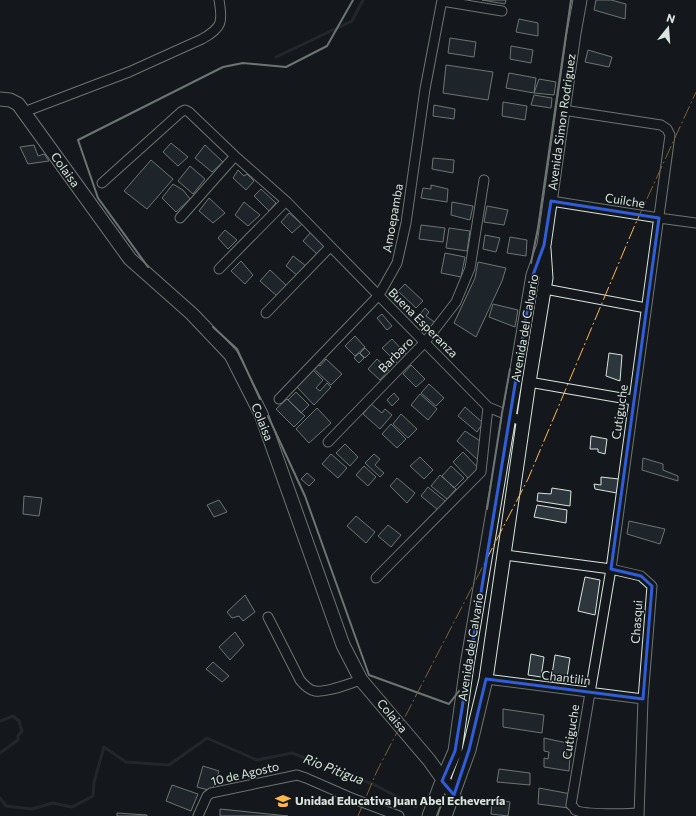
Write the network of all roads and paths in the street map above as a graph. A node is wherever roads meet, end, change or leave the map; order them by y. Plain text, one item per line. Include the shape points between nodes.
1 (219, 0) edge
2 (580, 0) edge
3 (442, 1) edge
4 (502, 11) dead end
5 (0, 99) edge
6 (562, 110) junction
7 (24, 112) junction
8 (235, 156) junction
9 (484, 180) dead end
10 (102, 183) dead end
11 (286, 201) junction
12 (551, 201) junction
13 (180, 218) dead end
14 (659, 218) junction
15 (696, 223) edge
16 (544, 245) junction
17 (330, 246) junction
18 (219, 269) dead end
19 (545, 289) junction
20 (378, 295) junction
21 (646, 308) junction
22 (266, 313) dead end
23 (425, 342) junction
24 (529, 382) junction
25 (279, 399) dead end
26 (634, 400) junction
27 (488, 407) junction
28 (509, 416) junction
29 (524, 422) junction
30 (328, 442) dead end
31 (505, 555) junction
32 (611, 570) junction
33 (376, 578) dead end
34 (268, 617) dead end
35 (486, 679) junction
36 (362, 680) junction
37 (590, 693) junction
38 (643, 699) junction
39 (442, 780) junction
40 (454, 795) junction
41 (639, 815) edge
42 (198, 816) edge
43 (399, 816) edge
44 (429, 816) edge
45 (446, 816) edge

1 - 7 street via 222,16 219,25 211,34 130,72
2 - 6 street, Avenida Simon Rodriguez
3 - 4 street
3 - 20 street, Amoepamba via 397,263
5 - 7 street, Colaisa via 18,104
6 - 12 street, Avenida Simon Rodriguez
6 - 14 street, Cutiguche via 661,125 667,129 670,135
7 - 36 street, Colaisa via 130,259 192,314 231,355 261,414 343,645
8 - 10 street, Buena Esperanza via 185,110
8 - 11 street, Buena Esperanza
8 - 13 street
9 - 23 street, Barbaro via 470,268 456,302
11 - 17 street, Buena Esperanza
11 - 18 street
12 - 14 street, Cuilche
12 - 16 street, Avenida Simon Rodriguez
14 - 15 street, Cuilche
14 - 21 street, Cutiguche
16 - 19 street, Avenida del Calvario
16 - 28 street, Avenida del Calvario via 533,275
17 - 20 street, Buena Esperanza
17 - 22 street
19 - 21 street
19 - 24 street, Avenida del Calvario
20 - 23 street, Buena Esperanza
20 - 25 street, Amoepamba
21 - 26 street, Cutiguche
23 - 27 street, Buena Esperanza
23 - 30 street, Barbaro
24 - 26 street
24 - 29 street, Avenida del Calvario
26 - 32 street, Cutiguche
27 - 28 street
27 - 33 street via 481,472
28 - 29 street
28 - 39 street, Avenida del Calvario via 455,751
29 - 31 street, Avenida del Calvario
31 - 32 street, Chasqui
31 - 35 street, Avenida del Calvario
32 - 37 street, Cutiguche
32 - 38 street, Chasqui via 641,576 652,586
34 - 36 street via 300,680 307,688 316,691 328,690
35 - 37 street, Chantilin
35 - 40 street, Avenida del Calvario via 469,750
36 - 39 street, Colaisa via 429,760
37 - 38 street, Chantilin
37 - 41 street, Cutiguche via 571,805 575,810 584,812
38 - 41 street, Chasqui
39 - 40 street, Colaisa
39 - 44 street, Avenida del Calvario
40 - 45 street, Avenida del Calvario
42 - 43 street, 10 de Agosto via 207,796 211,793 297,776

